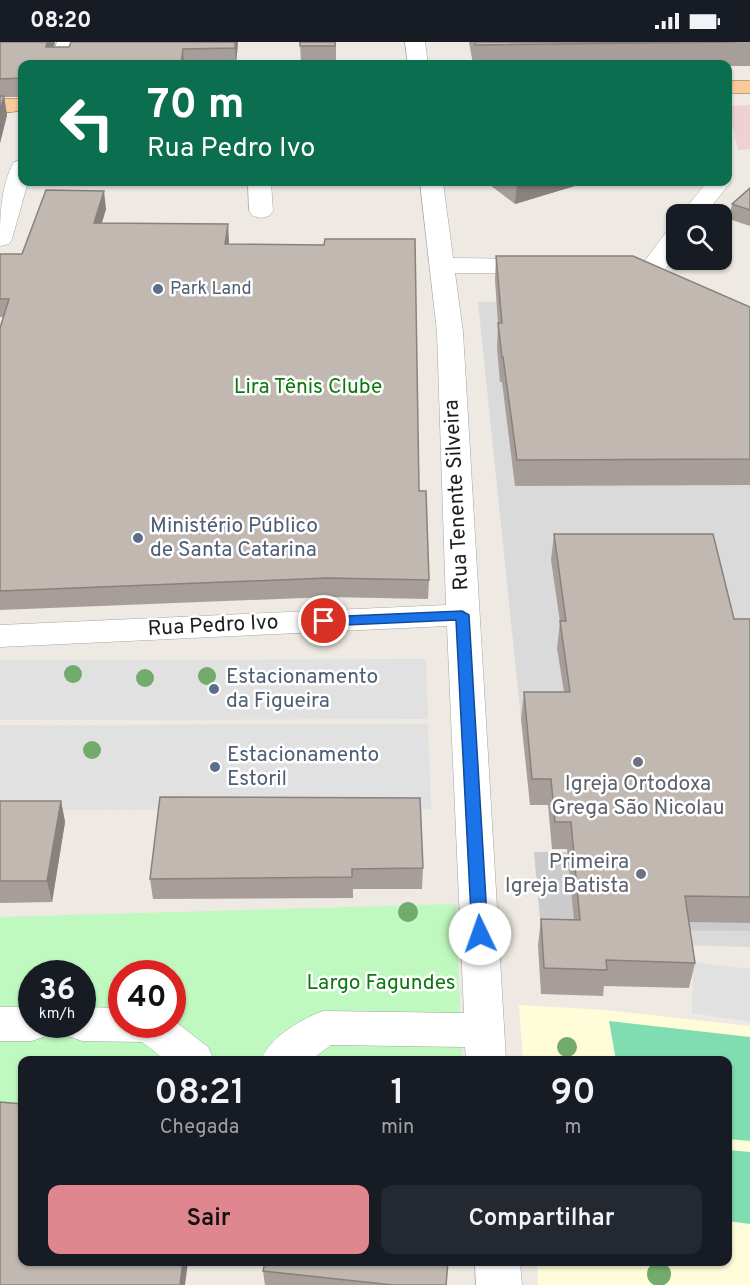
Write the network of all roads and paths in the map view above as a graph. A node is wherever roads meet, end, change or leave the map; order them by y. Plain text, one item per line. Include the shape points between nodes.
1 (67, 42) edge
2 (415, 42) edge
3 (61, 60) edge
4 (417, 60) edge
5 (732, 87) edge
6 (750, 87) edge
7 (18, 105) edge
8 (0, 106) edge
9 (18, 180) edge
10 (260, 186) edge
11 (431, 186) edge
12 (716, 186) edge
13 (701, 204) edge
14 (261, 212) dead end
15 (0, 239) edge
16 (666, 251) edge
17 (441, 265) junction
18 (561, 267) edge
19 (652, 271) edge
20 (462, 615) junction
21 (0, 636) edge
22 (0, 1024) edge
23 (18, 1024) edge
24 (96, 1024) edge
25 (486, 1045) edge
26 (189, 1056) edge
27 (286, 1056) edge
28 (498, 1266) edge
29 (499, 1285) edge

1 - 3 street
2 - 4 street
5 - 6 main road
7 - 8 main road
9 - 15 street
10 - 14 street
11 - 17 street, Rua Tenente Silveira
12 - 13 street
16 - 19 street
17 - 18 street
17 - 20 street, Rua Tenente Silveira via 452,353
20 - 21 street, Rua Pedro Ivo
20 - 25 street, Rua Tenente Silveira
22 - 23 street
24 - 26 street via 150,1025
25 - 27 street via 323,1028
28 - 29 street

